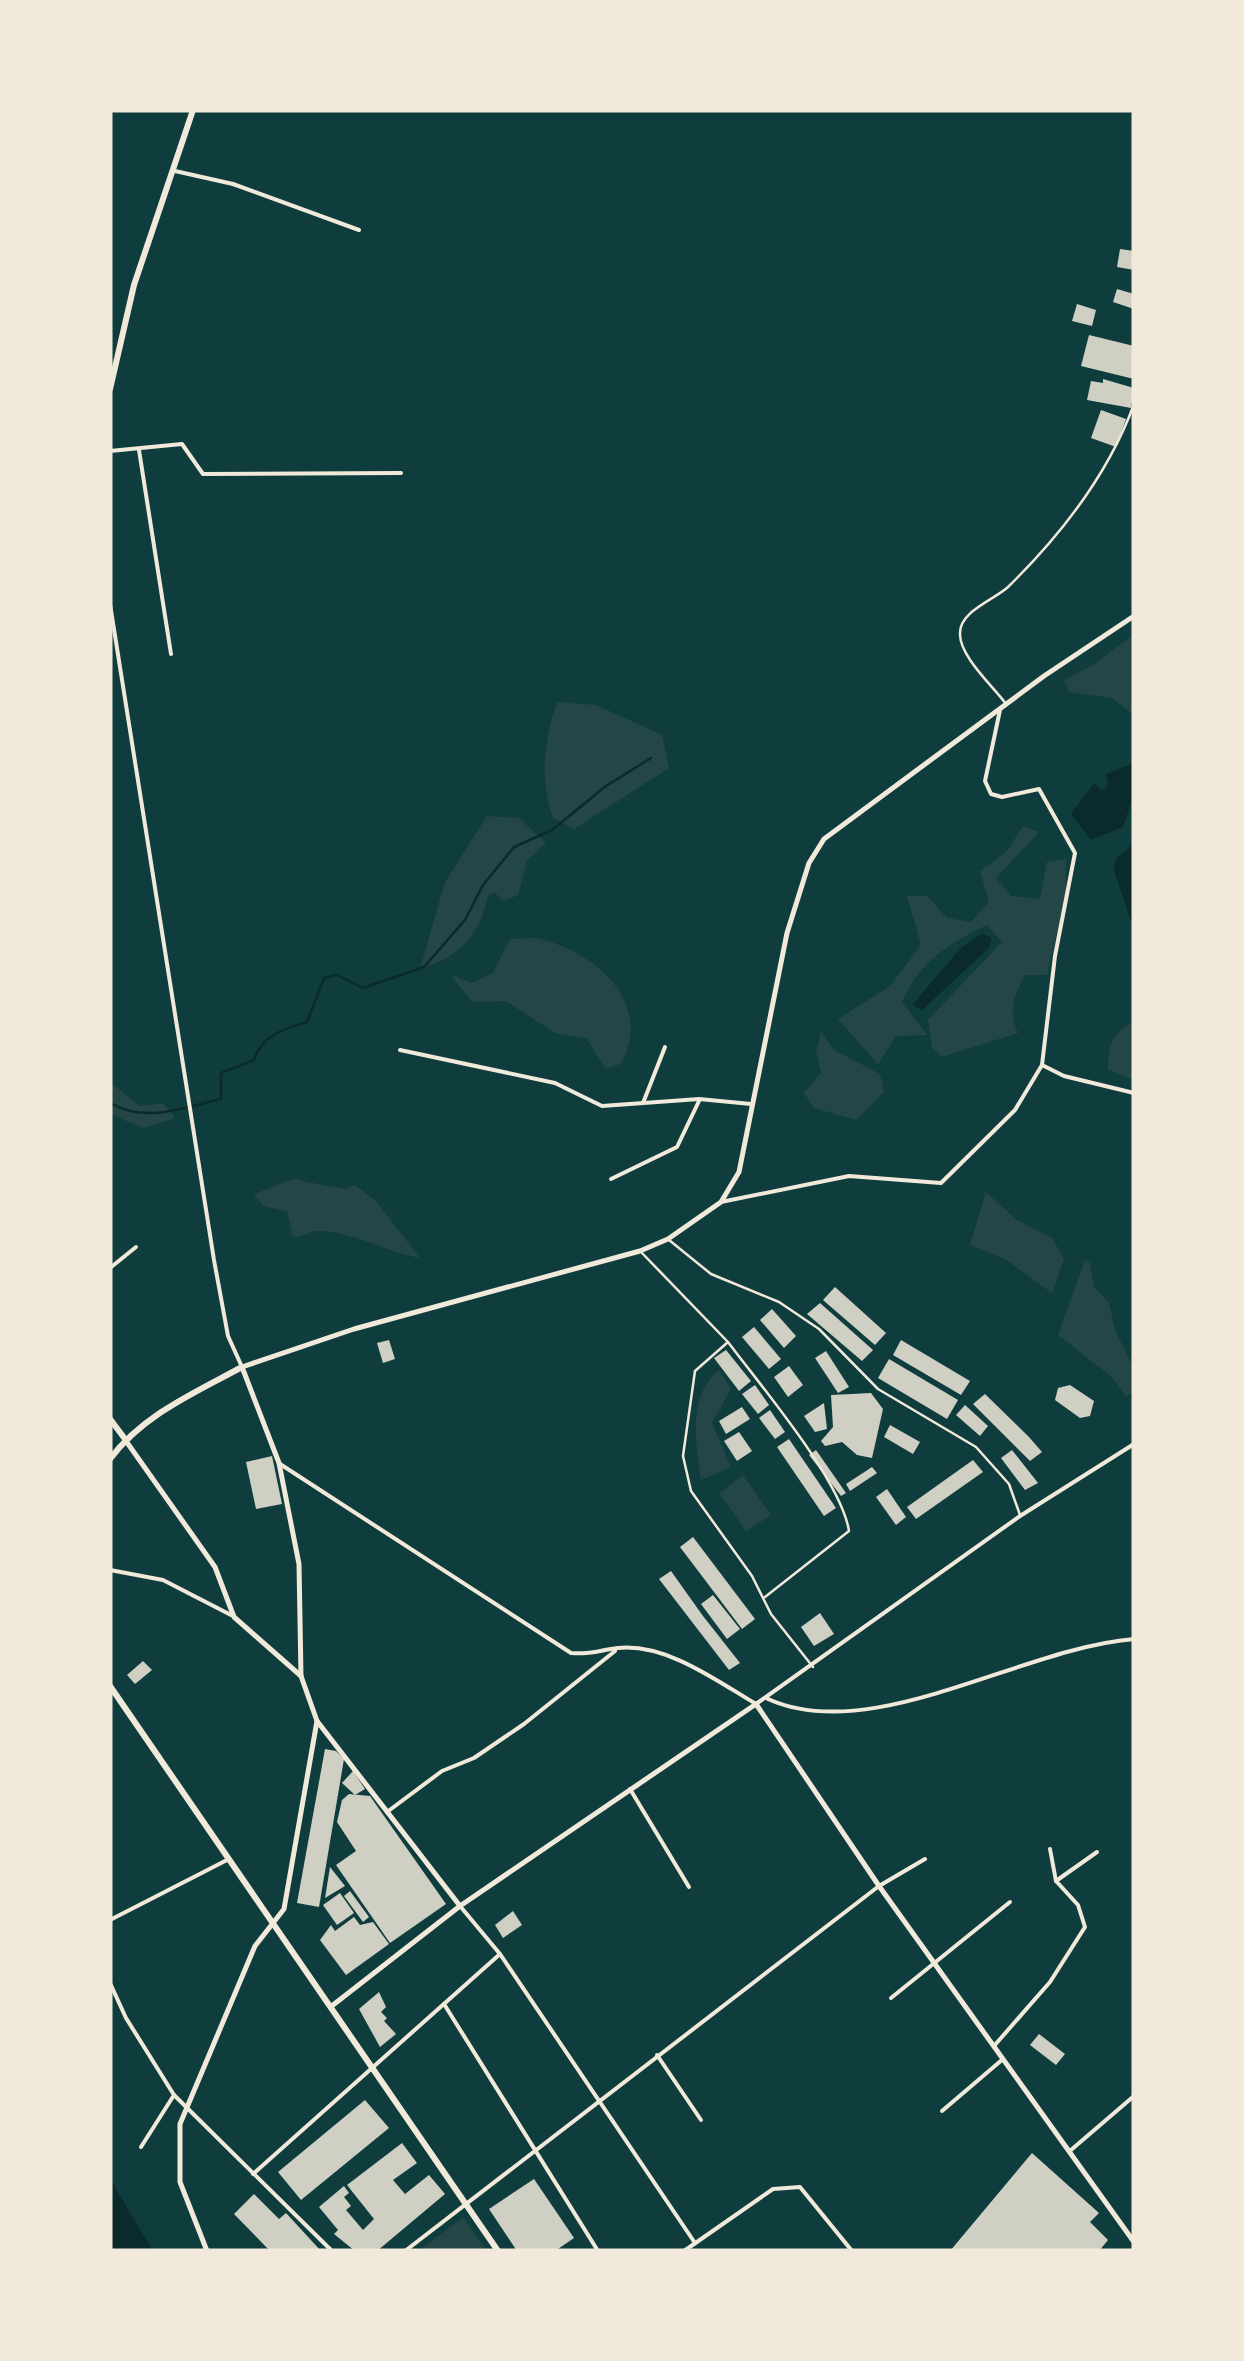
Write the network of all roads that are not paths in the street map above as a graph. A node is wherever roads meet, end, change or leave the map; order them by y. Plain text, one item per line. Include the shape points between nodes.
1 (192, 110) edge
2 (170, 170) junction
3 (359, 230) dead end
4 (110, 388) edge
5 (1134, 404) edge
6 (139, 450) junction
7 (110, 452) edge
8 (401, 473) dead end
9 (110, 604) edge
10 (1134, 616) edge
11 (171, 654) dead end
12 (110, 662) edge
13 (119, 663) junction
14 (1006, 705) junction
15 (1000, 710) junction
16 (665, 1047) dead end
17 (400, 1050) dead end
18 (1042, 1064) junction
19 (1134, 1093) edge
20 (699, 1099) junction
21 (643, 1102) junction
22 (753, 1104) junction
23 (610, 1179) dead end
24 (721, 1202) junction
25 (668, 1239) junction
26 (136, 1247) dead end
27 (640, 1250) junction
28 (110, 1268) edge
29 (728, 1342) junction
30 (242, 1367) junction
31 (110, 1419) edge
32 (125, 1439) junction
33 (1134, 1444) edge
34 (110, 1460) edge
35 (278, 1463) junction
36 (1020, 1516) junction
37 (110, 1570) edge
38 (765, 1597) junction
39 (234, 1616) junction
40 (1134, 1639) edge
41 (619, 1648) junction
42 (812, 1668) junction
43 (301, 1676) junction
44 (110, 1686) edge
45 (768, 1699) junction
46 (756, 1704) junction
47 (316, 1721) junction
48 (630, 1789) junction
49 (387, 1812) junction
50 (1050, 1849) dead end
51 (1097, 1852) dead end
52 (231, 1858) junction
53 (925, 1860) dead end
54 (1056, 1881) junction
55 (879, 1886) junction
56 (688, 1887) dead end
57 (1010, 1902) dead end
58 (460, 1906) junction
59 (110, 1920) edge
60 (275, 1922) junction
61 (500, 1954) junction
62 (936, 1963) junction
63 (110, 1982) edge
64 (891, 1998) dead end
65 (444, 2004) junction
66 (332, 2005) junction
67 (994, 2046) junction
68 (657, 2055) junction
69 (1004, 2058) junction
70 (373, 2066) junction
71 (174, 2094) junction
72 (1134, 2096) edge
73 (598, 2102) junction
74 (186, 2108) junction
75 (942, 2111) dead end
76 (701, 2120) dead end
77 (141, 2147) dead end
78 (536, 2148) junction
79 (1071, 2150) junction
80 (252, 2174) junction
81 (467, 2205) junction
82 (1134, 2242) edge
83 (695, 2243) junction
84 (207, 2251) edge
85 (332, 2251) edge
86 (404, 2251) edge
87 (498, 2251) edge
88 (598, 2251) edge
89 (684, 2251) edge
90 (852, 2251) edge

1 - 2 main road
2 - 3 street via 233,184
2 - 4 main road
5 - 14 lane via 1119,447 1064,524 959,631
6 - 7 street
6 - 8 street via 182,444 203,474
6 - 11 street
9 - 13 street
10 - 14 street
12 - 13 street
13 - 30 street via 214,1260 228,1336
14 - 15 street
15 - 18 street via 985,780 990,794 1039,790 1074,853
15 - 22 street via 824,838 797,894
16 - 21 street
17 - 21 street via 556,1083 602,1106
18 - 19 street
18 - 24 street via 1015,1110 941,1183 849,1176
20 - 21 street
20 - 22 street
20 - 23 street via 677,1147
22 - 24 street via 739,1172
24 - 25 street
25 - 27 street
25 - 36 lane via 711,1274 779,1302 819,1329 878,1389 976,1447 1010,1484
26 - 28 street
27 - 29 lane
27 - 30 street via 354,1328
29 - 38 lane via 695,1371 683,1456 692,1496
29 - 38 lane via 784,1414 841,1504 849,1531
30 - 32 main road
30 - 35 street
31 - 32 main road
32 - 34 main road
32 - 39 street via 216,1567
33 - 36 street
35 - 41 street via 552,1642 596,1656
35 - 43 street via 299,1564
36 - 42 street
37 - 39 street via 164,1580
38 - 42 lane
39 - 43 street
40 - 45 street via 1019,1663 865,1713
41 - 46 street via 694,1667
41 - 49 street via 511,1732
42 - 45 street
43 - 47 street
44 - 52 main road
45 - 46 street
46 - 48 street
46 - 55 street
47 - 49 street
47 - 60 street via 286,1900
48 - 56 street
48 - 58 street
49 - 58 street
50 - 54 street
51 - 54 street
52 - 59 street
52 - 60 main road
53 - 55 street
54 - 67 street via 1078,1905 1086,1927 1050,1982
55 - 62 street
55 - 68 street
57 - 62 street
58 - 61 street
58 - 66 street
60 - 66 main road
60 - 74 street via 256,1946
61 - 65 street
61 - 73 street
62 - 64 street
62 - 67 street
63 - 71 street
65 - 70 street
65 - 78 street
66 - 70 main road
67 - 69 street
68 - 73 street
68 - 76 street
69 - 75 street
69 - 79 street
70 - 80 street
70 - 81 main road
71 - 74 street
71 - 77 street
72 - 79 street
73 - 78 street
73 - 83 street
74 - 80 street
74 - 84 street via 178,2140 180,2182
78 - 81 street
78 - 88 street
79 - 82 street
80 - 85 street
81 - 86 street
81 - 87 main road
83 - 89 street
83 - 90 street via 774,2189 800,2187

